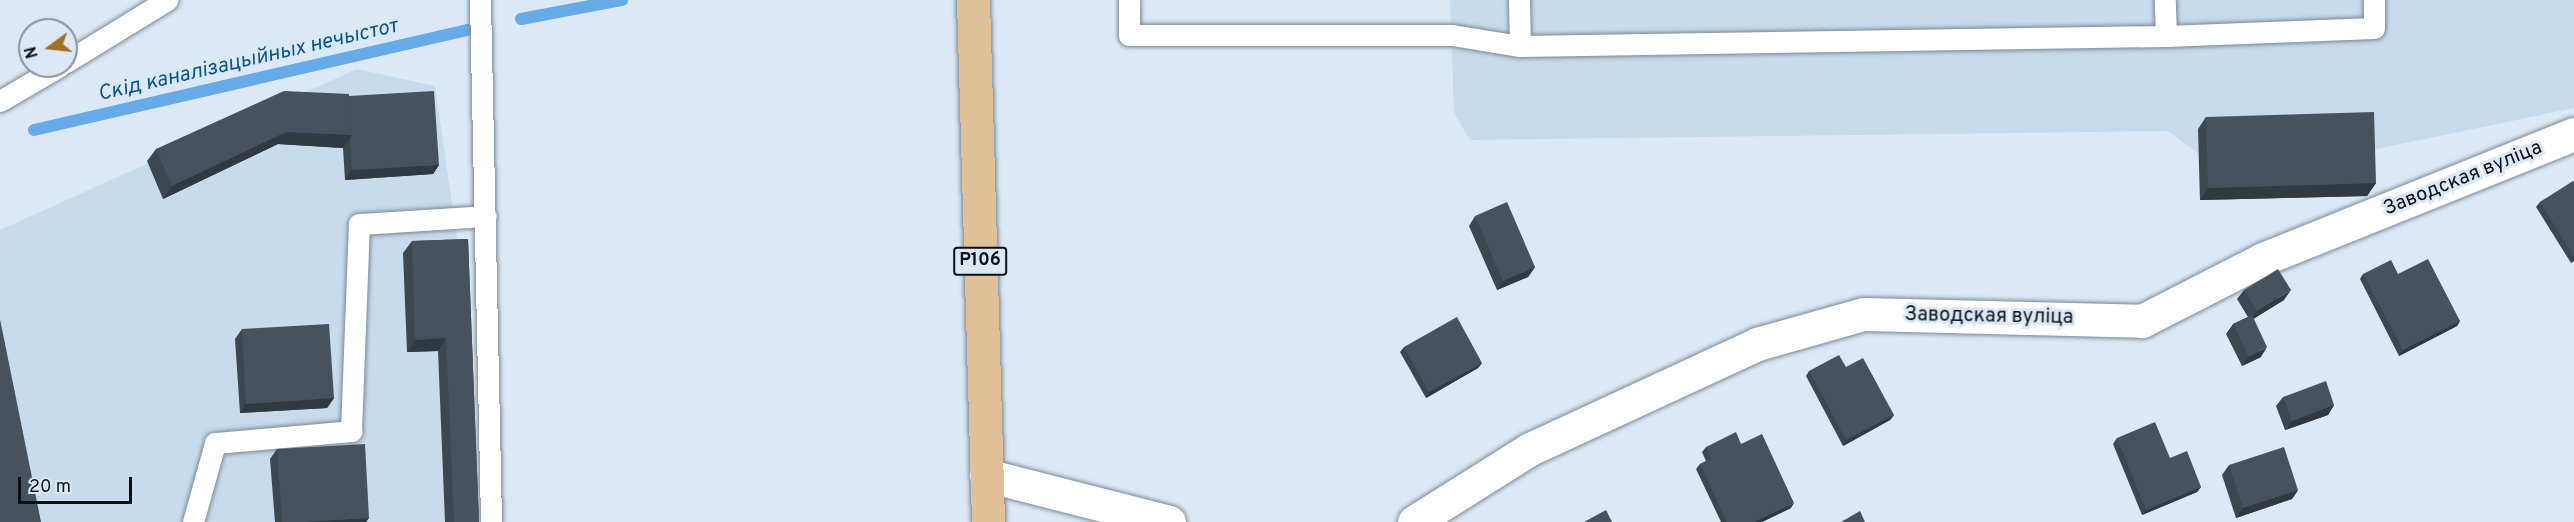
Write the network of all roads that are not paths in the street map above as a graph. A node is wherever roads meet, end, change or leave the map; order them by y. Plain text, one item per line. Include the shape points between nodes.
1 (167, 0) edge
2 (480, 0) edge
3 (973, 0) edge
4 (1129, 0) edge
5 (1519, 0) edge
6 (2165, 0) edge
7 (2374, 0) edge
8 (2166, 36) junction
9 (1520, 46) junction
10 (78, 55) edge
11 (39, 78) edge
12 (0, 101) edge
13 (2574, 134) edge
14 (486, 216) junction
15 (986, 475) junction
16 (193, 522) edge
17 (491, 522) edge
18 (988, 522) edge
19 (1169, 522) edge
20 (1414, 522) edge

1 - 10 lane
2 - 14 lane
3 - 15 main road, Р106
4 - 9 lane via 1129,35 1452,35
5 - 9 lane
6 - 8 lane
7 - 8 lane via 2374,28
8 - 9 lane
11 - 12 lane
13 - 20 street, Заводская вуліца via 2263,258 2142,321 1863,314 1757,344 1530,449
14 - 16 lane via 359,224 351,431 215,443
14 - 17 lane
15 - 18 main road, Р106
15 - 19 street

